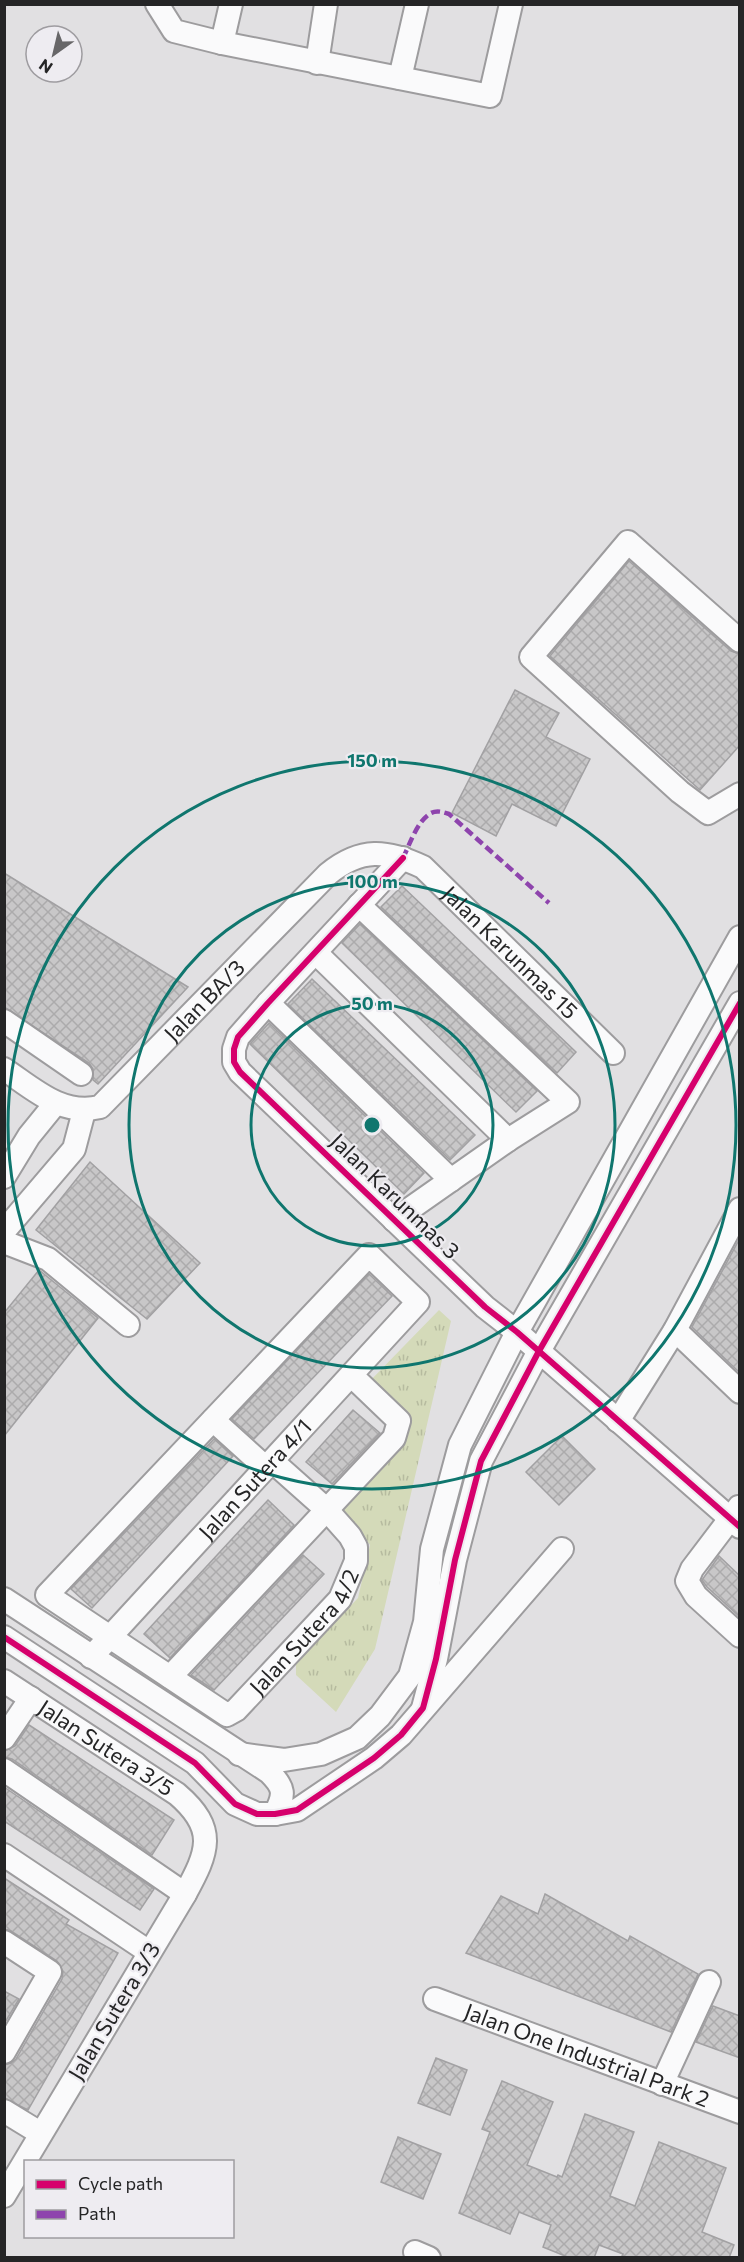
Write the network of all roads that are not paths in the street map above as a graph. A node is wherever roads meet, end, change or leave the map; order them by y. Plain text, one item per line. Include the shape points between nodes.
1 (157, 4) edge
2 (231, 4) edge
3 (326, 4) edge
4 (417, 4) edge
5 (511, 4) edge
6 (222, 43) junction
7 (317, 63) junction
8 (400, 78) junction
9 (740, 641) edge
10 (740, 794) edge
11 (403, 858) junction
12 (359, 906) junction
13 (740, 937) edge
14 (316, 953) junction
15 (268, 1003) junction
16 (740, 1003) edge
17 (4, 1022) edge
18 (613, 1053) dead end
19 (4, 1069) edge
20 (81, 1074) dead end
21 (55, 1104) junction
22 (84, 1111) junction
23 (508, 1140) junction
24 (8, 1164) edge
25 (451, 1180) junction
26 (740, 1209) edge
27 (394, 1220) junction
28 (4, 1231) edge
29 (4, 1242) edge
30 (128, 1325) dead end
31 (675, 1330) junction
32 (517, 1332) junction
33 (539, 1351) junction
34 (351, 1375) junction
35 (740, 1392) edge
36 (213, 1420) junction
37 (618, 1421) junction
38 (269, 1464) junction
39 (327, 1510) junction
40 (737, 1517) edge
41 (562, 1549) dead end
42 (4, 1599) edge
43 (740, 1636) edge
44 (4, 1637) edge
45 (110, 1637) junction
46 (91, 1657) junction
47 (170, 1677) junction
48 (4, 1681) edge
49 (31, 1698) junction
50 (423, 1707) junction
51 (380, 1716) junction
52 (4, 1738) edge
53 (239, 1754) junction
54 (4, 1770) edge
55 (275, 1814) junction
56 (201, 1821) joint
57 (4, 1855) edge
58 (185, 1894) junction
59 (4, 1942) edge
60 (149, 1952) junction
61 (709, 1982) dead end
62 (435, 2000) dead end
63 (4, 2052) edge
64 (662, 2084) junction
65 (4, 2111) edge
66 (740, 2112) edge
67 (40, 2133) junction
68 (25, 2160) edge
69 (24, 2161) edge
70 (4, 2196) edge

1 - 6 street via 174,31
2 - 6 street
3 - 7 street
4 - 8 street
5 - 8 street via 490,96
6 - 7 street
7 - 8 street
9 - 10 street via 628,542 531,657 708,813
11 - 12 street, Jalan Karunmas 3
11 - 18 street, Jalan Karunmas 15 via 423,867
11 - 22 street, Jalan BA/3 via 359,855 343,862 116,1093 100,1107
12 - 14 street, Jalan Karunmas 3
12 - 23 street via 568,1102
13 - 32 street
14 - 15 street, Jalan Karunmas 3
14 - 23 street
15 - 25 street
15 - 27 street, Jalan Karunmas 3 via 238,1037 234,1062
16 - 33 street
17 - 20 street
19 - 21 street
21 - 22 street
21 - 24 street
22 - 28 street via 74,1149
23 - 25 street
25 - 27 street
26 - 31 street
27 - 32 street, Jalan Karunmas 3 via 485,1307
29 - 30 street via 48,1259
31 - 35 street
31 - 37 street
32 - 33 street, Jalan Karunmas 3
32 - 51 street via 460,1445 432,1549 424,1622 410,1676
33 - 37 street, Jalan Karunmas 3
33 - 50 street via 481,1461
34 - 36 street, Jalan Sutera 4/1 via 418,1302 369,1255
34 - 38 street, Jalan Sutera 4/1
34 - 39 street via 399,1421 394,1438
36 - 38 street, Jalan Sutera 4/2
36 - 45 street via 47,1595
37 - 40 street, Jalan Karunmas 3
38 - 39 street, Jalan Sutera 4/2
38 - 45 street, Jalan Sutera 4/1
39 - 47 street
39 - 47 street, Jalan Sutera 4/2 via 350,1536 356,1547 356,1561 340,1599 302,1641 227,1715
40 - 43 street via 692,1569 687,1581 696,1596
41 - 50 street
42 - 46 street
44 - 55 street via 195,1763 235,1804 257,1814
45 - 46 street, Jalan Sutera 4/1
45 - 47 street
46 - 53 street
48 - 49 street, Jalan Sutera 3/5
49 - 52 street
49 - 56 street, Jalan Sutera 3/5 via 177,1794 192,1806
50 - 51 street
50 - 55 street via 401,1735 374,1758 297,1810
51 - 53 street via 357,1738 321,1754 284,1760
53 - 55 street via 269,1772 280,1784 283,1799
54 - 58 street
56 - 58 street, Jalan Sutera 3/3 via 206,1835 204,1856
57 - 60 street
58 - 60 street, Jalan Sutera 3/3
59 - 63 street via 50,1972
60 - 67 street, Jalan Sutera 3/3
61 - 64 street
62 - 64 street, Jalan One Industrial Park 2
64 - 66 street, Jalan One Industrial Park 2
65 - 67 street
67 - 68 street, Jalan Sutera 3/3
69 - 70 street, Jalan Sutera 3/3

